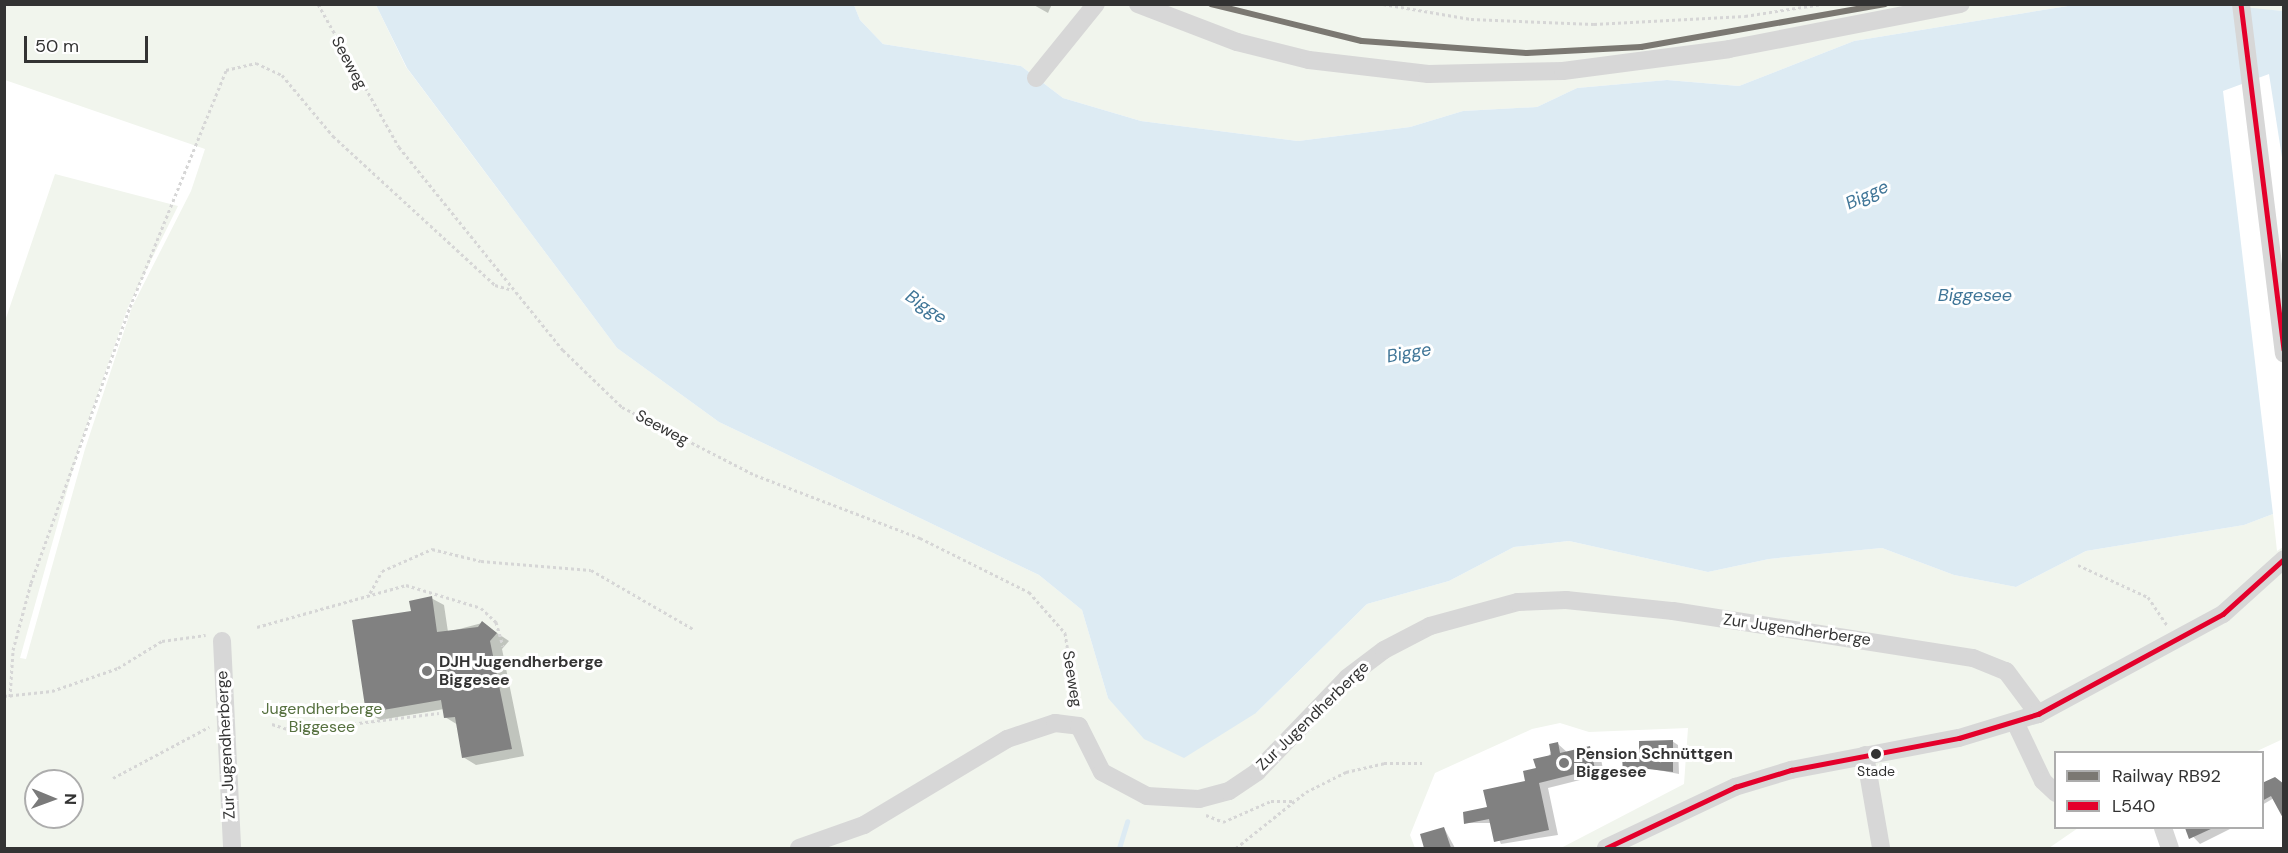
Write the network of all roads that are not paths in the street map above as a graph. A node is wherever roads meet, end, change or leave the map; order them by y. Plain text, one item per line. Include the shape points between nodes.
1 (1096, 4) edge
2 (1138, 4) edge
3 (1961, 4) edge
4 (2241, 4) edge
5 (1036, 78) dead end
6 (2283, 353) edge
7 (2283, 559) edge
8 (222, 641) road end
9 (2038, 714) junction
10 (2015, 722) junction
11 (1865, 755) junction
12 (2054, 792) edge
13 (2163, 829) edge
14 (231, 849) edge
15 (799, 849) edge
16 (1606, 849) edge
17 (1881, 849) edge
18 (2170, 849) edge

1 - 5 street
2 - 3 street via 1237,42 1309,60 1428,74 1563,71 1729,49
4 - 6 street
7 - 9 street via 2243,600 2176,643
8 - 14 street, Zur Jugendherberge via 222,721
9 - 10 street
9 - 15 street, Zur Jugendherberge via 2006,671 1952,653 1673,611 1566,600 1518,602 1430,626 1384,650 1347,678 1257,772 1229,791 1199,799 1147,796 1102,772 1079,726 1055,723 1007,739 864,825
10 - 11 street
10 - 12 street via 2043,781
11 - 16 street via 1735,787
11 - 17 street
13 - 18 street

